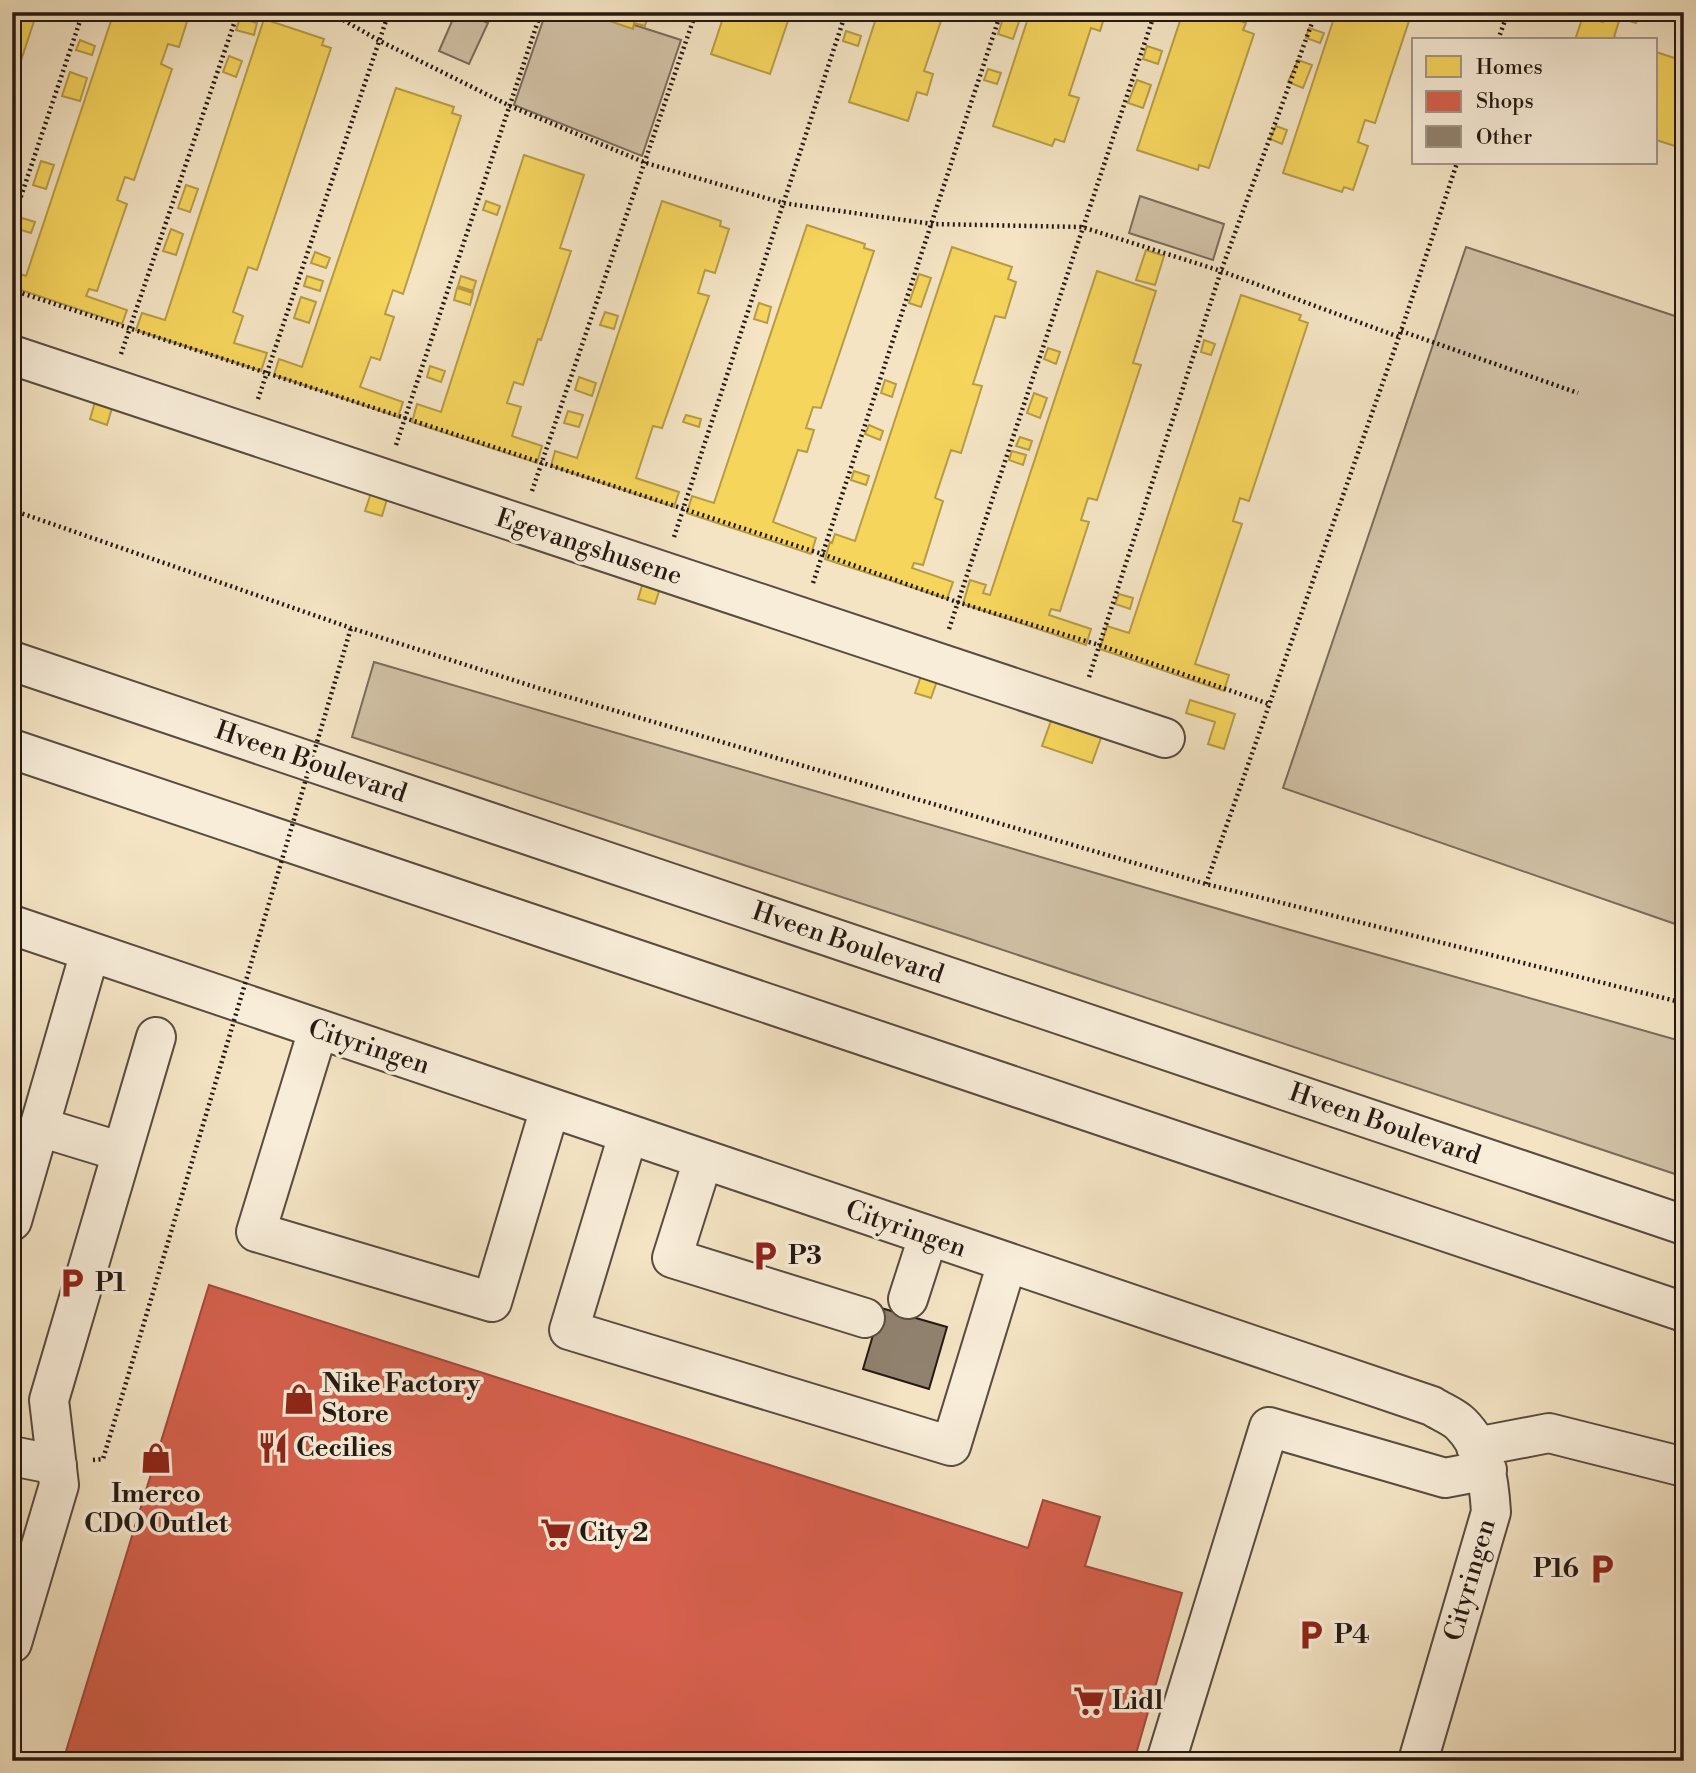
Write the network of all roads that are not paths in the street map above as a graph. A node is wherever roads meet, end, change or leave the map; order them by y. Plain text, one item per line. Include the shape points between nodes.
1 (12, 355) edge
2 (12, 661) edge
3 (1165, 738) dead end
4 (12, 749) edge
5 (12, 925) edge
6 (90, 952) junction
7 (318, 1030) junction
8 (156, 1037) dead end
9 (551, 1108) junction
10 (40, 1127) junction
11 (628, 1135) junction
12 (122, 1152) junction
13 (703, 1160) junction
14 (12, 1221) edge
15 (1684, 1225) edge
16 (928, 1237) junction
17 (1007, 1264) junction
18 (908, 1298) dead end
19 (1684, 1311) edge
20 (865, 1318) dead end
21 (12, 1456) edge
22 (1482, 1458) junction
23 (57, 1465) junction
24 (1684, 1467) edge
25 (12, 1643) edge
26 (1166, 1761) edge
27 (1418, 1761) edge

1 - 3 street, Egevangshusene
2 - 15 street, Hveen Boulevard
4 - 19 street
5 - 6 street, Cityringen
6 - 7 street, Cityringen
6 - 10 street
7 - 9 street, Cityringen
7 - 9 street via 256,1232 492,1302
8 - 12 street
9 - 11 street, Cityringen
10 - 12 street
10 - 14 street
11 - 13 street, Cityringen
11 - 17 street via 569,1330 951,1447
12 - 23 street via 49,1400
13 - 16 street, Cityringen
13 - 20 street via 672,1258
16 - 17 street, Cityringen
16 - 18 street
17 - 22 street, Cityringen via 1432,1406 1459,1422
21 - 23 street
22 - 24 street via 1549,1433
22 - 26 street via 1445,1478 1269,1427
22 - 27 street, Cityringen via 1491,1512
23 - 25 street via 59,1485

